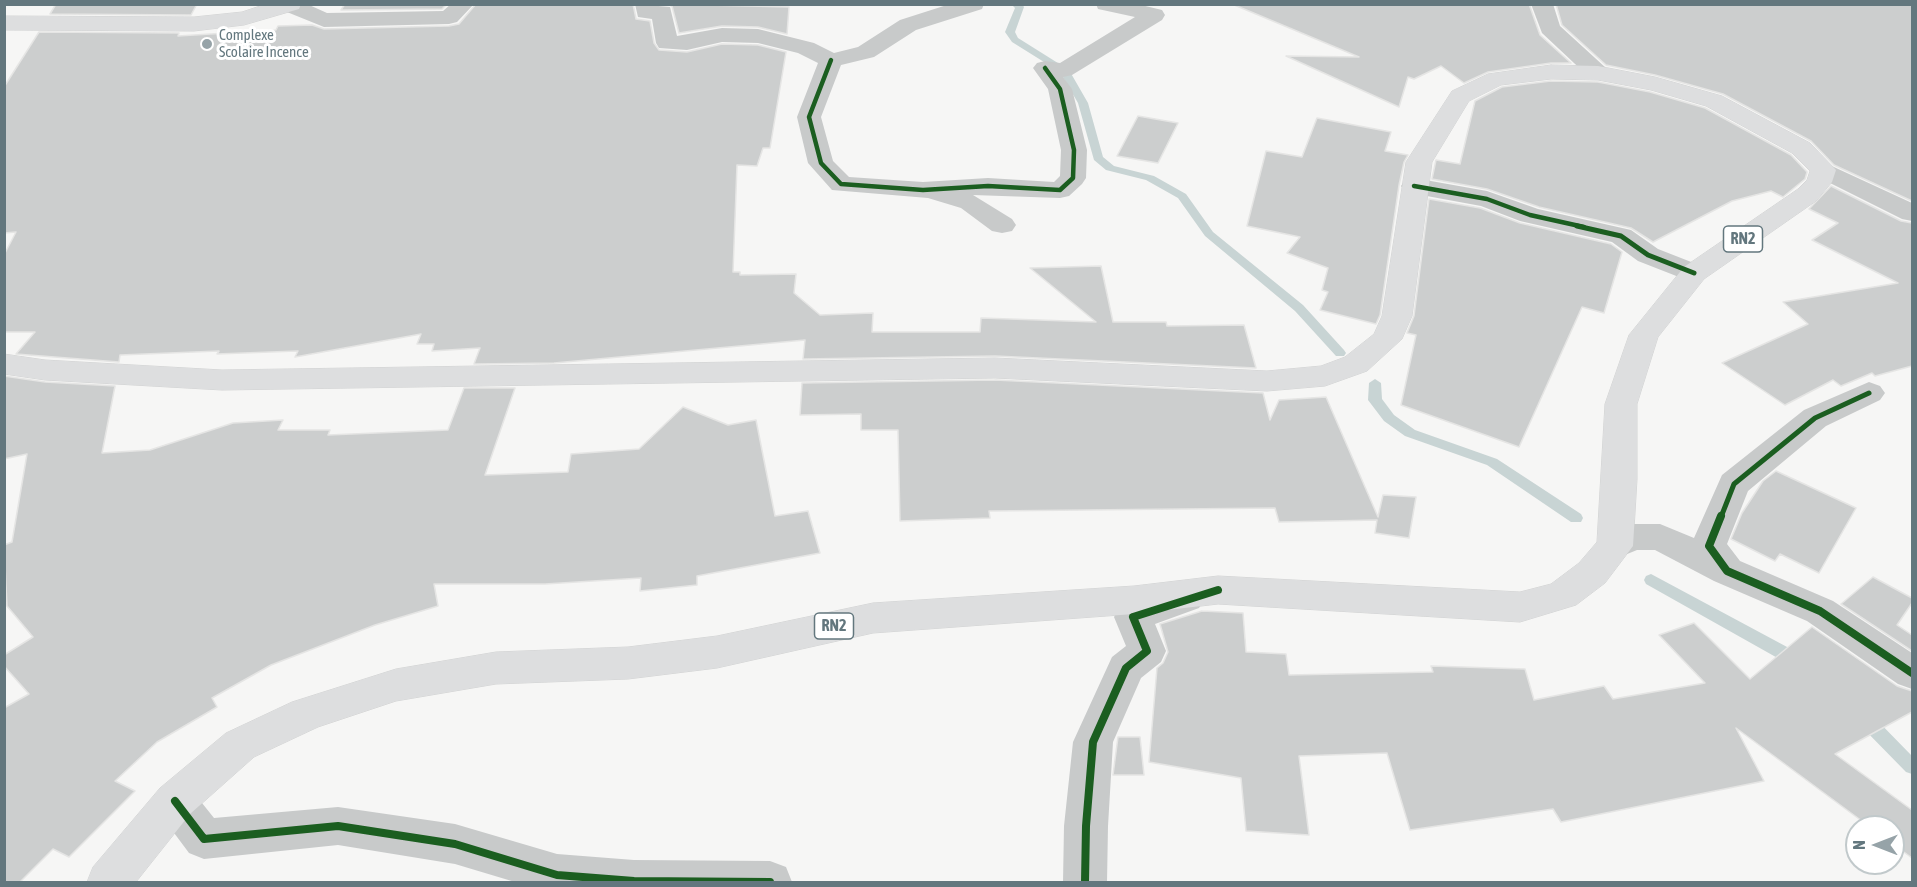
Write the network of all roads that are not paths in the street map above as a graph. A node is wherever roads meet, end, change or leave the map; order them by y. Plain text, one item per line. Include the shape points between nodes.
1 (464, 4) edge
2 (646, 4) edge
3 (974, 4) edge
4 (1106, 4) edge
5 (1542, 4) edge
6 (290, 5) edge
7 (4, 23) edge
8 (831, 60) junction
9 (1598, 73) junction
10 (1823, 170) junction
11 (1414, 186) junction
12 (923, 190) junction
13 (1912, 213) edge
14 (1002, 225) dead end
15 (1694, 273) junction
16 (4, 364) edge
17 (1869, 393) dead end
18 (1615, 546) junction
19 (1727, 571) junction
20 (1218, 590) junction
21 (1912, 673) edge
22 (175, 801) junction
23 (109, 882) edge
24 (770, 882) edge
25 (1085, 882) edge

1 - 6 street via 449,17 324,20
2 - 8 street via 646,12 662,12 667,43 722,35 759,36 806,48
3 - 8 street via 908,25 866,52
4 - 12 street via 1154,15 1064,70 1045,68 1060,89 1074,150 1073,177 1060,190 988,186
5 - 9 street via 1550,28
6 - 7 highway via 244,18 194,24
8 - 12 street via 809,117 821,163 841,184
9 - 10 highway via 1714,101 1802,148
9 - 11 highway via 1551,72 1496,78 1460,96 1423,154
10 - 13 street
10 - 15 highway, RN2 via 1819,182 1807,195
11 - 15 street via 1488,199 1530,215 1621,236 1648,255
11 - 16 highway via 1397,316 1387,339 1356,364 1324,376 1267,381 994,368 222,380
12 - 14 street via 970,202
15 - 18 highway, RN2 via 1644,335 1621,404
17 - 19 street via 1815,418 1734,484 1709,546
18 - 19 street via 1631,537 1660,537
18 - 20 highway, RN2 via 1592,573 1563,595 1520,607
19 - 21 street via 1820,611
20 - 22 highway, RN2 via 1134,600 873,618 717,652 628,663 496,668 396,685 306,714 240,745
20 - 25 street via 1132,617 1147,651 1126,668 1093,742
22 - 23 highway, RN2
22 - 24 street via 204,839 338,826 455,844 557,875 634,881

